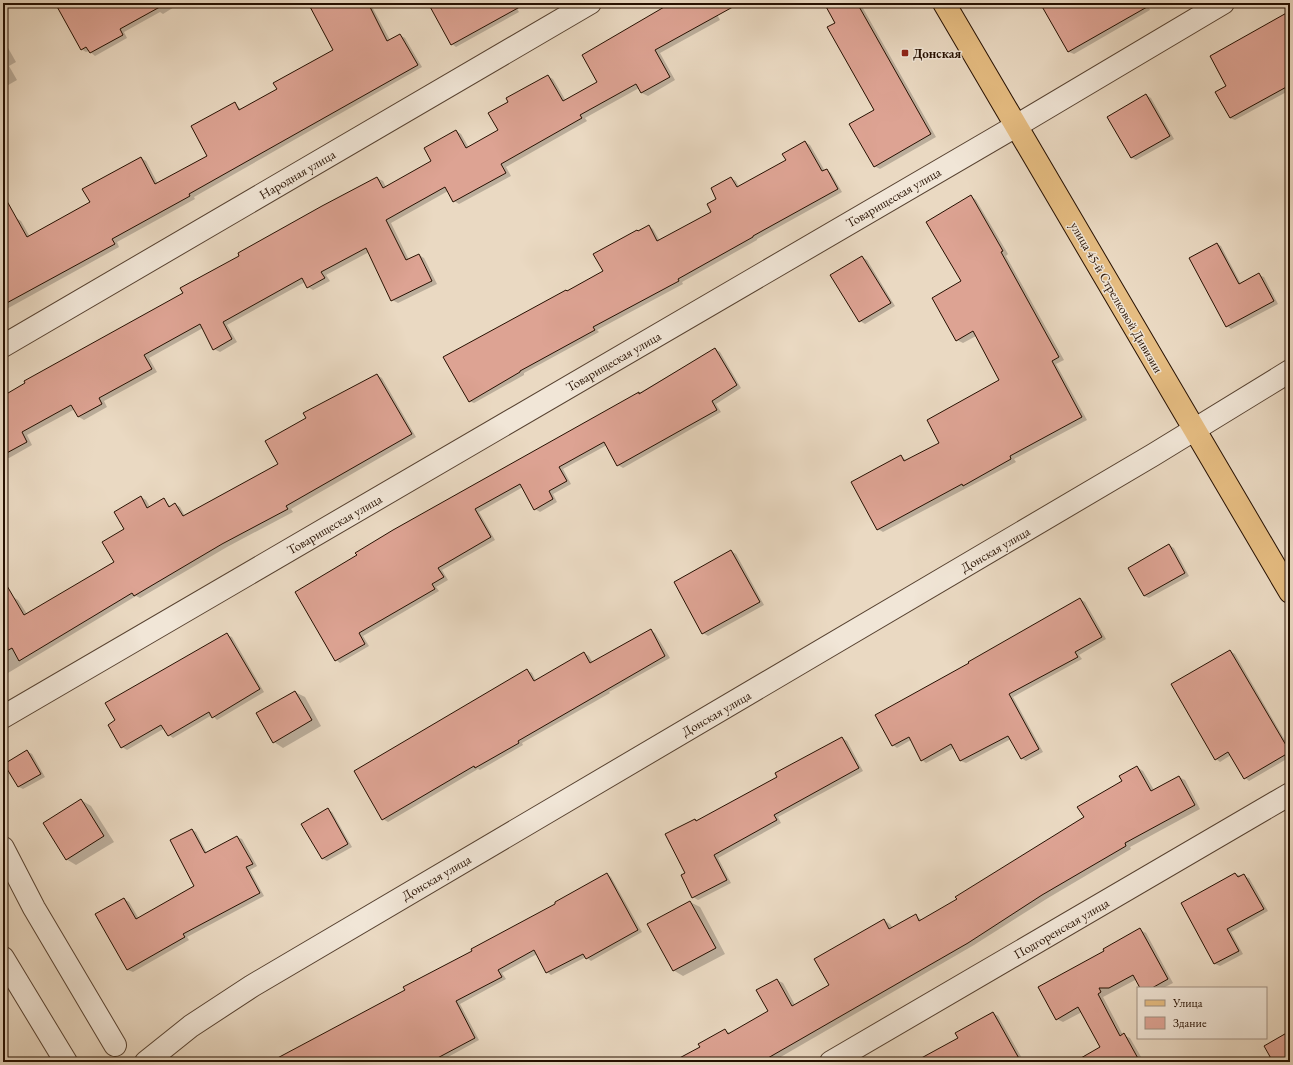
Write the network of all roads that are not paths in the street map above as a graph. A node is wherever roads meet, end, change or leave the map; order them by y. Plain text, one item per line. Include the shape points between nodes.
1 (590, 3) edge
2 (944, 3) edge
3 (1223, 3) edge
4 (1016, 126) junction
5 (3, 346) edge
6 (1290, 371) edge
7 (1195, 429) junction
8 (1290, 592) edge
9 (3, 717) edge
10 (1290, 794) edge
11 (3, 848) edge
12 (3, 958) edge
13 (115, 1045) dead end
14 (66, 1062) edge
15 (146, 1062) edge
16 (831, 1062) edge

1 - 5 street, Народная улица
2 - 4 main road, улица 45-й Стрелковой Дивизии
3 - 4 street, Товарищеская улица
4 - 7 main road, улица 45-й Стрелковой Дивизии
4 - 9 street, Товарищеская улица
6 - 7 street, Донская улица
7 - 8 main road, улица 45-й Стрелковой Дивизии
7 - 15 street, Донская улица via 252,986 191,1026
10 - 16 street, Подгоренская улица
11 - 13 street via 34,908
12 - 14 street

